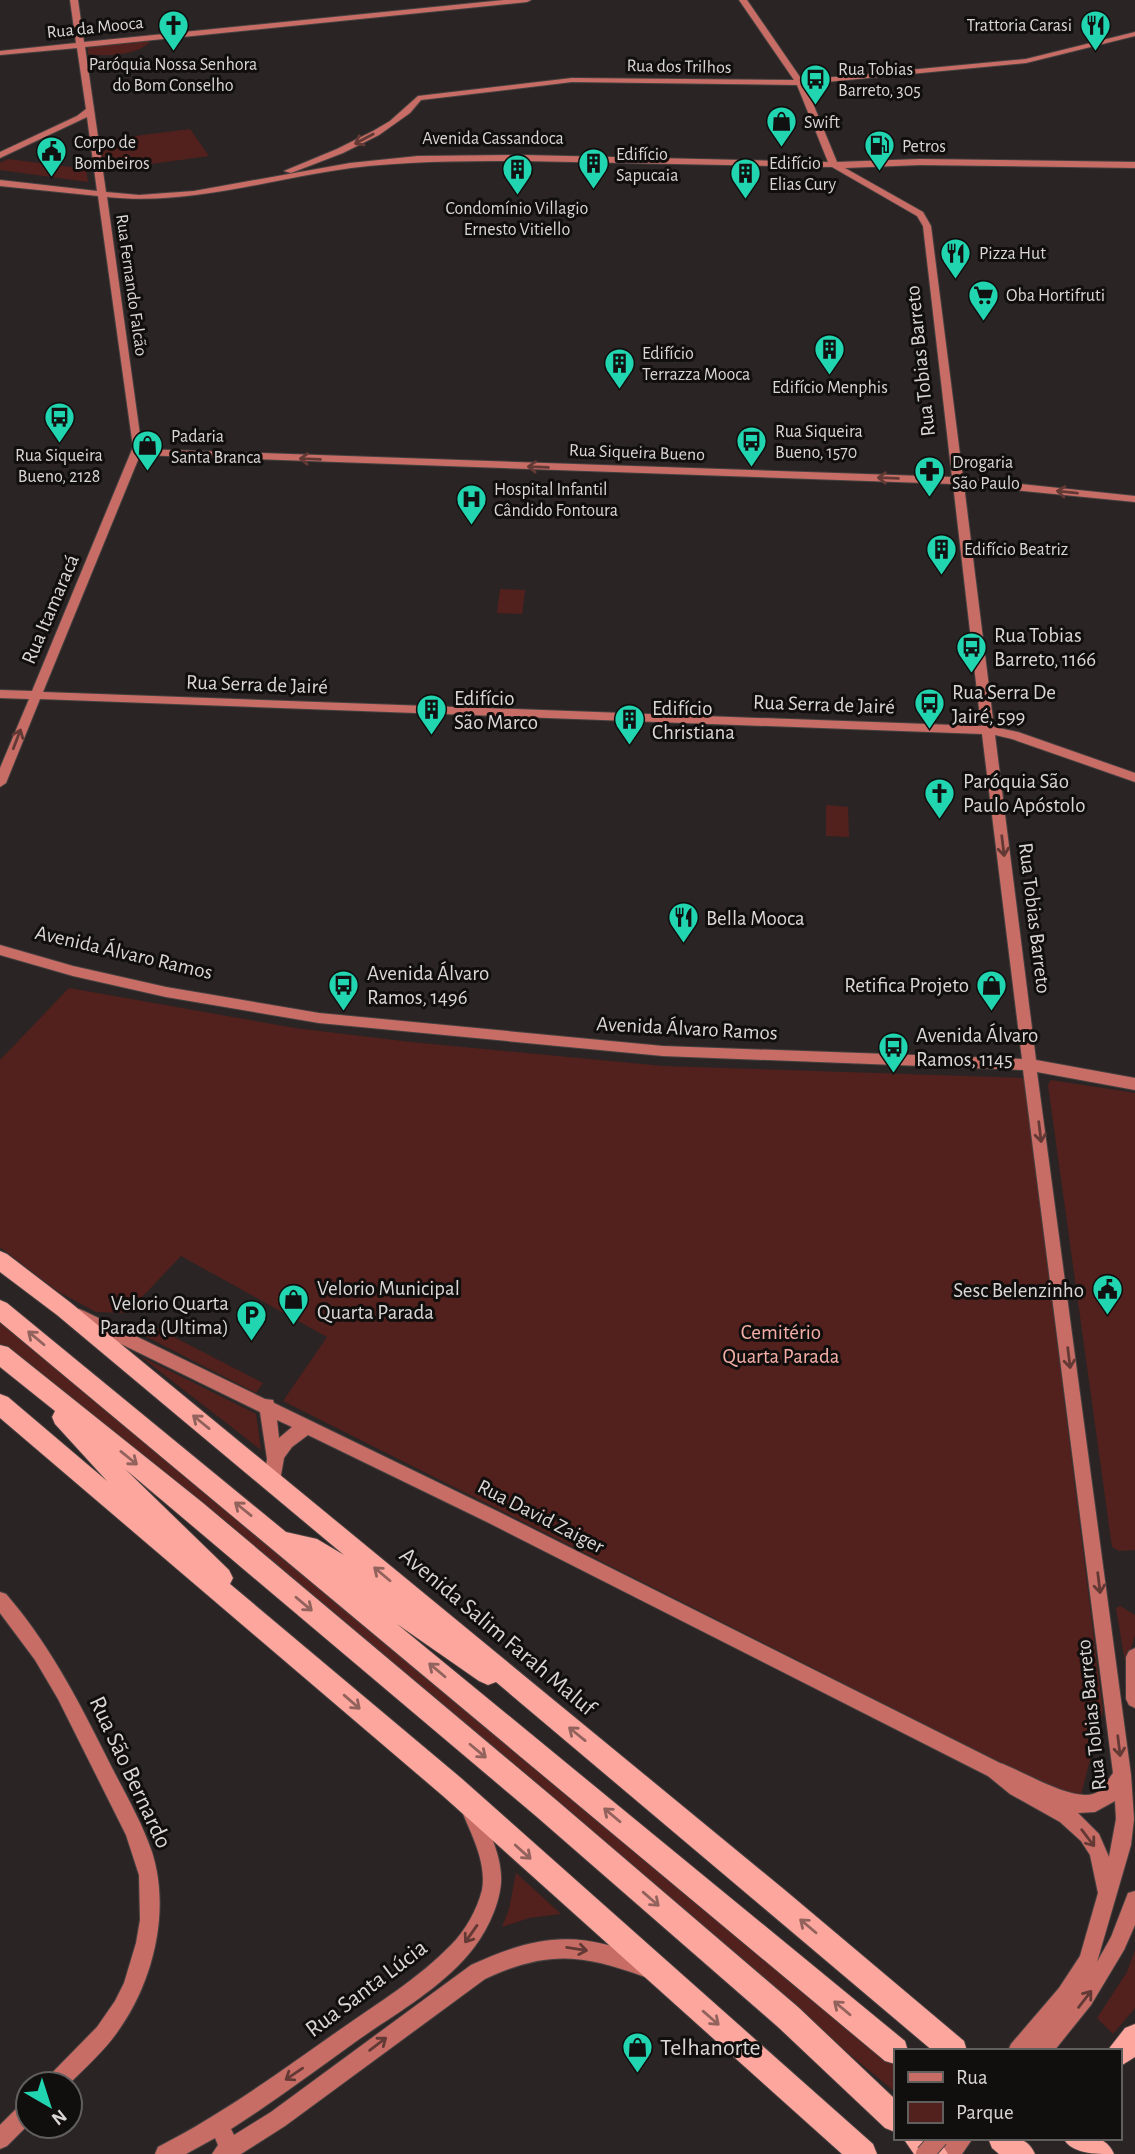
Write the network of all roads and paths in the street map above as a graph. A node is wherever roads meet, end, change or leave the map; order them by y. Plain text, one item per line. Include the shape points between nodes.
1 (74, 0) edge
2 (527, 0) edge
3 (743, 0) edge
4 (1135, 34) edge
5 (81, 44) junction
6 (1087, 47) junction
7 (0, 52) edge
8 (1005, 62) junction
9 (940, 70) junction
10 (994, 70) junction
11 (800, 83) junction
12 (91, 109) junction
13 (71, 121) junction
14 (93, 122) junction
15 (0, 155) edge
16 (642, 158) junction
17 (833, 162) junction
18 (1135, 165) edge
19 (283, 172) junction
20 (0, 176) edge
21 (0, 183) edge
22 (43, 185) junction
23 (103, 192) junction
24 (137, 452) junction
25 (956, 481) junction
26 (1135, 499) edge
27 (0, 694) edge
28 (34, 696) junction
29 (988, 730) junction
30 (1135, 778) edge
31 (0, 783) edge
32 (0, 948) edge
33 (1031, 1065) junction
34 (1133, 1082) edge
35 (0, 1261) edge
36 (0, 1308) edge
37 (64, 1309) junction
38 (0, 1354) edge
39 (0, 1404) edge
40 (267, 1405) junction
41 (308, 1426) junction
42 (273, 1469) junction
43 (283, 1542) junction
44 (0, 1600) edge
45 (1135, 1657) edge
46 (312, 1668) junction
47 (515, 1684) junction
48 (1135, 1699) edge
49 (994, 1770) junction
50 (1122, 1774) junction
51 (467, 1801) junction
52 (1135, 1900) edge
53 (1105, 1905) junction
54 (659, 1973) junction
55 (1135, 2038) edge
56 (952, 2049) edge
57 (1020, 2049) edge
58 (1043, 2049) edge
59 (894, 2051) edge
60 (1121, 2052) edge
61 (69, 2070) edge
62 (894, 2117) edge
63 (14, 2124) edge
64 (219, 2124) junction
65 (0, 2139) edge
66 (919, 2140) edge
67 (937, 2140) edge
68 (960, 2140) edge
69 (1004, 2140) edge
70 (1080, 2140) edge
71 (841, 2142) edge
72 (226, 2152) edge
73 (165, 2154) edge
74 (863, 2154) edge
75 (925, 2154) edge
76 (934, 2154) edge
77 (948, 2154) edge
78 (1021, 2154) edge
79 (1100, 2154) edge

1 - 5 main road, Rua Fernando Falcão
2 - 5 main road, Rua da Mooca
3 - 11 main road
4 - 6 main road, Rua dos Trilhos
5 - 7 main road, Rua da Mooca
5 - 12 main road, Rua Fernando Falcão
6 - 8 main road, Rua dos Trilhos
6 - 10 main road, Rua dos Trilhos via 1030,65
8 - 9 main road, Rua dos Trilhos
8 - 10 main road
9 - 10 main road, Rua dos Trilhos
9 - 11 main road, Rua dos Trilhos
11 - 17 main road
11 -> 19 main road, Rua dos Trilhos via 572,80 418,98 370,136
12 - 13 main road
12 - 14 main road, Rua Fernando Falcão
13 - 14 main road
13 - 15 main road
14 - 23 main road, Rua Fernando Falcão
16 - 17 main road, Avenida Cassandoca
16 - 19 main road, Avenida Cassandoca via 518,152 409,154
16 - 23 main road, Avenida Cassandoca via 401,160 186,195 139,198
17 - 18 main road, Avenida Cassandoca
17 - 25 main road, Rua Tobias Barreto via 925,219
19 - 23 main road, Avenida Cassandoca via 187,190
20 - 22 main road
21 - 22 main road
22 - 23 main road
23 - 24 main road, Rua Fernando Falcão
25 -> 24 main road, Rua Siqueira Bueno
24 - 28 main road, Rua Itamaracá
26 -> 25 main road, Rua Siqueira Bueno
25 - 29 main road, Rua Tobias Barreto
27 - 28 main road, Rua Serra de Jairé
28 - 29 main road, Rua Serra de Jairé
31 -> 28 main road, Rua Itamaracá
29 - 30 main road, Rua Serra de Jairé via 1024,738
29 -> 33 main road, Rua Tobias Barreto
32 - 33 main road, Avenida Álvaro Ramos via 176,994 329,1019 663,1051
33 - 34 main road, Avenida Álvaro Ramos
33 -> 50 main road, Rua Tobias Barreto
35 - 37 highway, Avenida Salim Farah Maluf
43 -> 36 highway
37 - 40 main road, Rua David Zaiger
42 -> 37 highway, Avenida Salim Farah Maluf
38 - 46 highway
38 -> 62 highway via 195,1511 546,1808 788,2017
39 - 46 highway
40 - 41 main road, Rua David Zaiger
40 - 42 main road
41 - 42 main road via 286,1440
41 - 49 main road, Rua David Zaiger
47 -> 42 highway, Avenida Salim Farah Maluf
43 - 47 highway via 325,1554 463,1659
59 -> 43 highway
44 - 61 main road, Rua São Bernardo via 36,1645 76,1713 135,1836 148,1878 147,1933 127,2000
45 - 48 main road
46 -> 51 highway
56 -> 47 highway, Avenida Salim Farah Maluf
49 - 50 main road, Rua David Zaiger via 1084,1806 1105,1798
49 -> 53 main road, Rua David Zaiger via 1088,1834 1100,1855
50 - 53 main road, Rua Tobias Barreto via 1122,1845
51 -> 54 highway
51 -> 64 main road, Rua Santa Lúcia via 490,1863 492,1886 474,1933 408,1992
58 -> 52 main road via 1096,1985 1117,1949
53 - 57 main road, Rua Tobias Barreto via 1080,1974
54 -> 71 highway
72 -> 54 main road via 478,1972 504,1959 554,1946 610,1956
55 - 60 highway
63 - 65 main road
64 - 72 main road
64 - 73 main road, Rua Santa Lúcia
66 - 76 highway
67 - 75 main road, bridge
68 - 77 main road
69 - 78 highway
70 - 79 highway
71 - 74 highway

